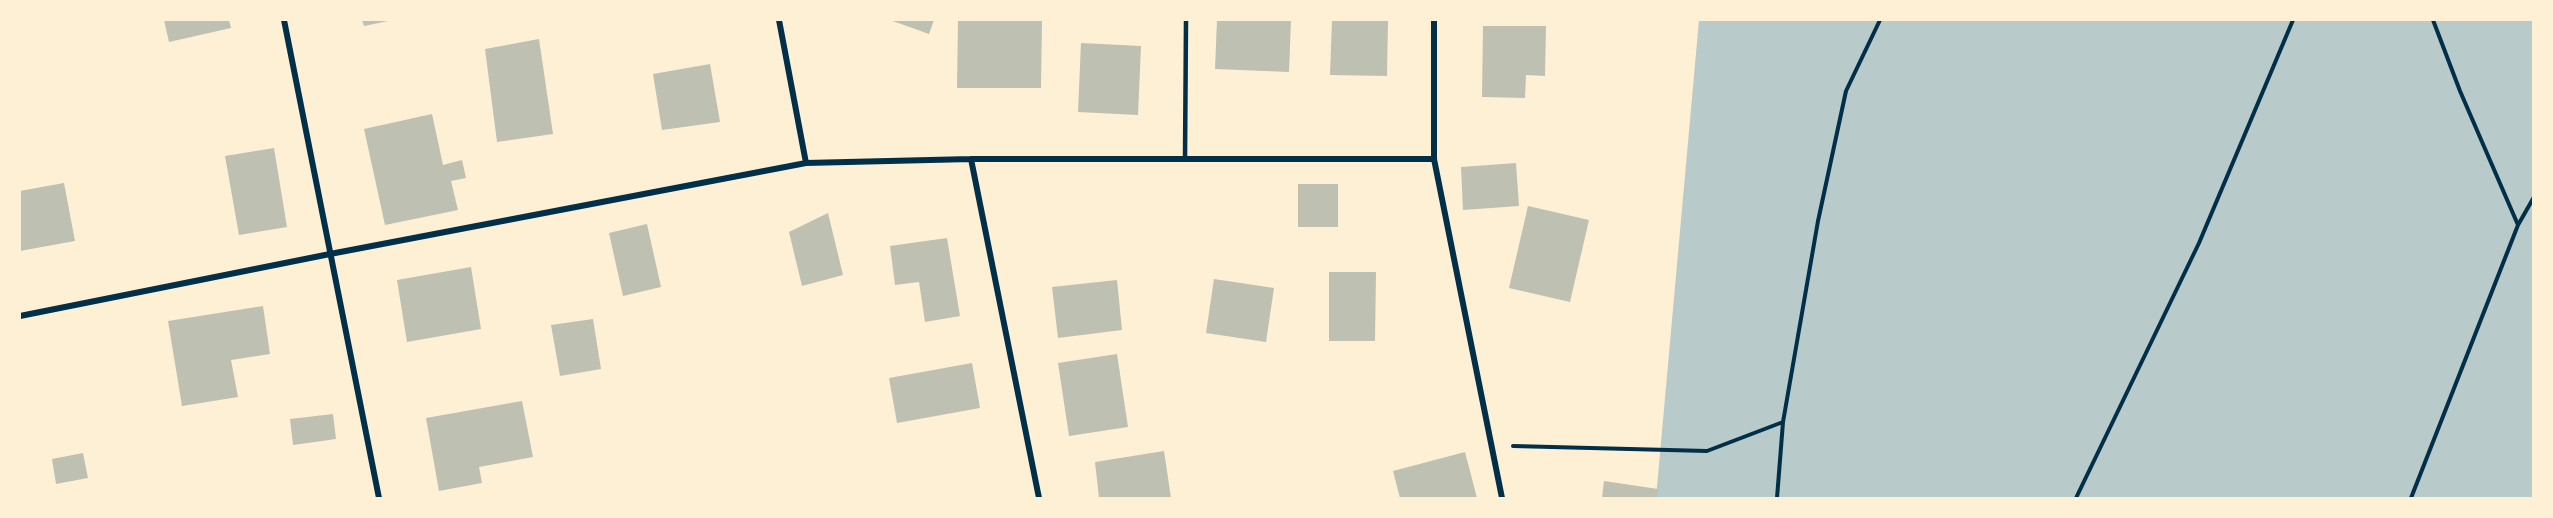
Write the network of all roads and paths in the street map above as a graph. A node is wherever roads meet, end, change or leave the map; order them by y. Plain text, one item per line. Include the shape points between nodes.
1 (284, 20) edge
2 (779, 20) edge
3 (1186, 20) edge
4 (1434, 20) edge
5 (1880, 20) edge
6 (2293, 20) edge
7 (2433, 20) edge
8 (971, 159) junction
9 (1185, 159) junction
10 (1434, 159) junction
11 (806, 163) junction
12 (2534, 197) edge
13 (2518, 225) junction
14 (330, 254) junction
15 (20, 316) edge
16 (1783, 422) junction
17 (1491, 445) junction
18 (379, 498) edge
19 (1039, 498) edge
20 (1502, 498) edge
21 (1777, 498) edge
22 (2076, 498) edge
23 (2411, 498) edge

1 - 14 street
2 - 11 street
3 - 9 lane
4 - 10 street
5 - 16 path via 1846,91 1818,221
6 - 22 path via 2199,243
7 - 13 path
8 - 9 street
8 - 11 street
8 - 19 street
9 - 10 street
10 - 17 street
11 - 14 street
12 - 13 path
13 - 23 path
14 - 15 street
14 - 18 street
16 - 17 path via 1707,451
16 - 21 path
17 - 20 street

